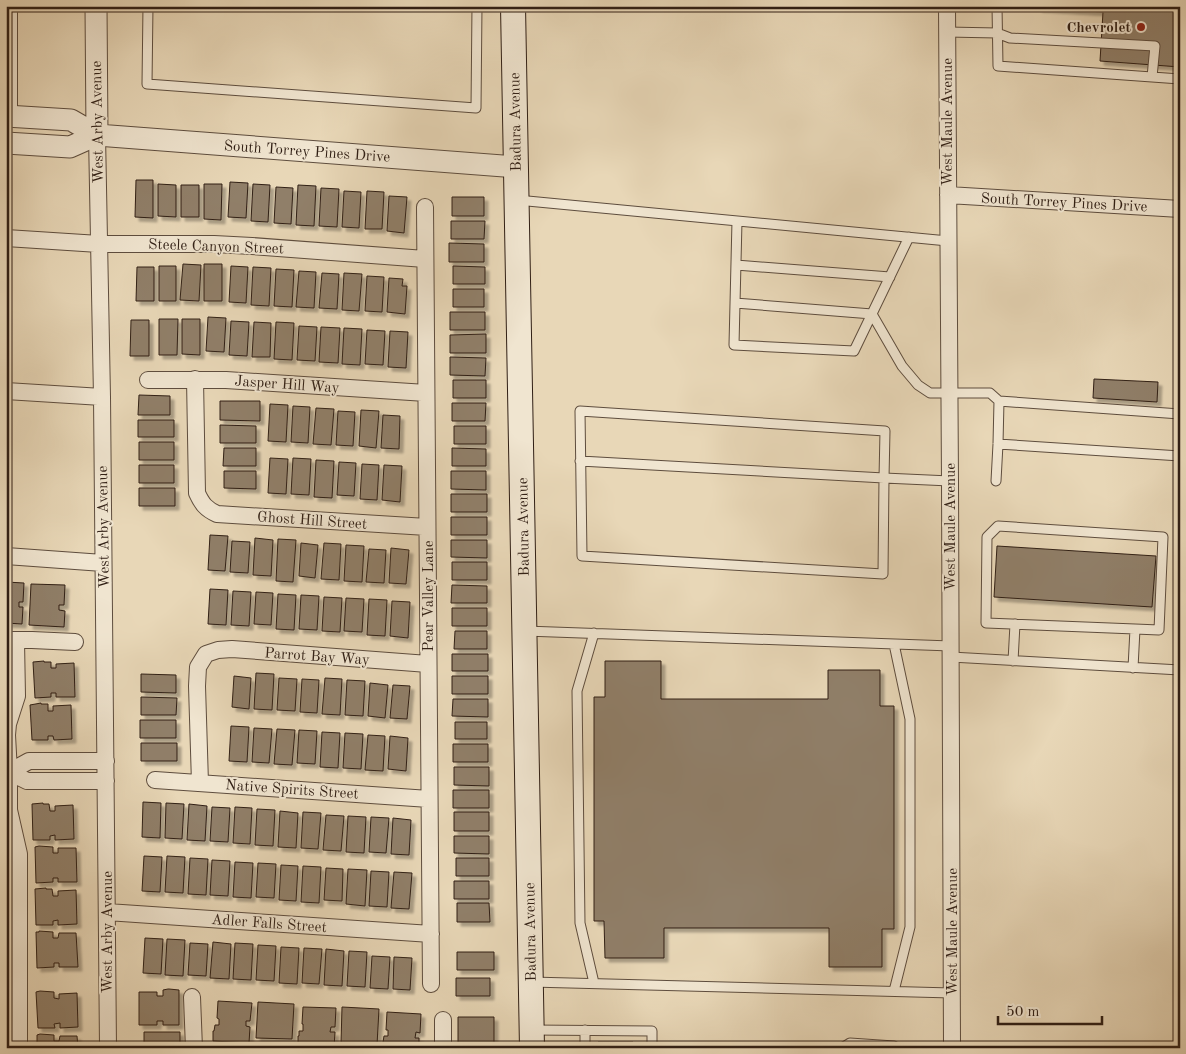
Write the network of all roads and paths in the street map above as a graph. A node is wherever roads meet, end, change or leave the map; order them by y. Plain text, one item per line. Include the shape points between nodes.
1 (9, 6) edge
2 (96, 6) edge
3 (148, 6) edge
4 (478, 6) edge
5 (513, 6) edge
6 (947, 6) edge
7 (997, 6) edge
8 (947, 32) junction
9 (997, 33) junction
10 (1152, 77) junction
11 (1180, 79) edge
12 (8, 116) edge
13 (97, 135) junction
14 (6, 143) edge
15 (516, 167) junction
16 (948, 195) junction
17 (517, 200) junction
18 (425, 207) dead end
19 (1180, 209) edge
20 (737, 221) junction
21 (909, 237) junction
22 (6, 238) edge
23 (948, 241) junction
24 (99, 244) junction
25 (425, 259) junction
26 (736, 265) junction
27 (890, 277) junction
28 (735, 303) junction
29 (872, 314) junction
30 (195, 379) junction
31 (148, 380) dead end
32 (6, 391) edge
33 (426, 393) junction
34 (949, 393) junction
35 (102, 397) junction
36 (999, 401) junction
37 (1180, 414) edge
38 (998, 444) junction
39 (1180, 456) edge
40 (580, 461) junction
41 (884, 478) junction
42 (950, 481) junction
43 (996, 481) dead end
44 (427, 527) junction
45 (6, 556) edge
46 (103, 563) junction
47 (1014, 624) junction
48 (1135, 629) junction
49 (524, 631) junction
50 (594, 634) junction
51 (11, 641) edge
52 (75, 642) dead end
53 (894, 644) junction
54 (951, 651) junction
55 (1013, 661) junction
56 (428, 664) junction
57 (1132, 668) junction
58 (1180, 670) edge
59 (106, 761) junction
60 (8, 771) edge
61 (52, 771) junction
62 (155, 780) dead end
63 (106, 781) junction
64 (200, 783) junction
65 (429, 799) junction
66 (13, 899) edge
67 (107, 912) junction
68 (431, 934) junction
69 (531, 982) junction
70 (594, 983) junction
71 (431, 984) dead end
72 (894, 992) junction
73 (952, 993) junction
74 (192, 997) dead end
75 (443, 1020) dead end
76 (585, 1030) junction
77 (532, 1039) edge
78 (19, 1048) edge
79 (108, 1048) edge
80 (194, 1048) edge
81 (443, 1048) edge
82 (585, 1048) edge
83 (652, 1048) edge
84 (842, 1048) edge
85 (896, 1048) edge
86 (952, 1048) edge

1 - 12 street
2 - 13 street, West Arby Avenue
3 - 4 lane via 147,84 476,108
5 - 15 main road, Badura Avenue
6 - 8 street, West Maule Avenue
7 - 9 lane
8 - 9 lane
8 - 16 street, West Maule Avenue
9 - 10 lane via 998,66
9 - 10 lane via 1010,38 1155,46
10 - 11 lane
12 - 13 street, South Torrey Pines Drive via 71,120
13 - 14 street, South Torrey Pines Drive via 70,147
13 - 15 street, South Torrey Pines Drive
13 - 24 street, West Arby Avenue
15 - 17 main road, Badura Avenue
16 - 19 street, South Torrey Pines Drive
16 - 23 street, West Maule Avenue
17 - 20 lane
17 - 49 main road, Badura Avenue
18 - 25 street, Pear Valley Lane
20 - 21 lane
20 - 26 lane
21 - 23 lane
21 - 27 lane
22 - 24 street, Steele Canyon Street
23 - 34 street, West Maule Avenue
24 - 25 street, Steele Canyon Street via 214,244
24 - 35 street, West Arby Avenue
25 - 33 street, Pear Valley Lane
26 - 27 lane
26 - 28 lane
27 - 29 lane
28 - 29 lane
28 - 29 lane via 734,345 854,352
29 - 34 lane via 902,366 918,386 930,393
30 - 31 street, Jasper Hill Way
30 - 33 street, Jasper Hill Way
30 - 44 street, Ghost Hill Street via 197,493 201,504 208,510 217,514
32 - 35 street
33 - 44 street, Pear Valley Lane
34 - 36 lane via 990,393
34 - 42 street, West Maule Avenue
35 - 46 street, West Arby Avenue
36 - 37 lane
36 - 38 lane
38 - 39 lane
38 - 43 lane
40 - 41 lane
40 - 41 lane via 580,411 884,431
40 - 41 lane via 582,556 883,574
41 - 42 lane
42 - 54 street, West Maule Avenue
44 - 56 street, Pear Valley Lane
45 - 46 street
46 - 59 street, West Arby Avenue
47 - 48 lane
47 - 48 lane via 986,623 986,537 998,526 1163,537 1159,630
47 - 55 lane
48 - 57 lane
49 - 50 lane
49 - 69 main road, Badura Avenue
50 - 53 lane
50 - 70 lane via 578,691 580,924
51 - 52 street
51 - 60 street via 17,696 8,724
53 - 54 lane
53 - 72 lane via 910,719 910,927
54 - 55 lane
54 - 73 street, West Maule Avenue
55 - 57 lane
56 - 64 street, Parrot Bay Way via 232,649 206,654 198,667 197,686
56 - 65 street, Pear Valley Lane
57 - 58 lane
59 - 61 street
59 - 63 street, West Arby Avenue
60 - 61 street via 27,781
60 - 66 street via 9,810 19,854
61 - 63 street
62 - 64 street, Native Spirits Street
63 - 67 street, West Arby Avenue
64 - 65 street, Native Spirits Street
65 - 68 street, Pear Valley Lane
66 - 78 street
67 - 68 street, Adler Falls Street
67 - 79 street, West Arby Avenue
68 - 71 street, Pear Valley Lane
69 - 70 lane
69 - 77 main road, Badura Avenue
70 - 72 lane
72 - 73 lane
73 - 86 street, West Maule Avenue
74 - 80 street
75 - 81 street
76 - 77 lane
76 - 82 lane
76 - 83 lane via 652,1031
84 - 85 lane via 850,1043

